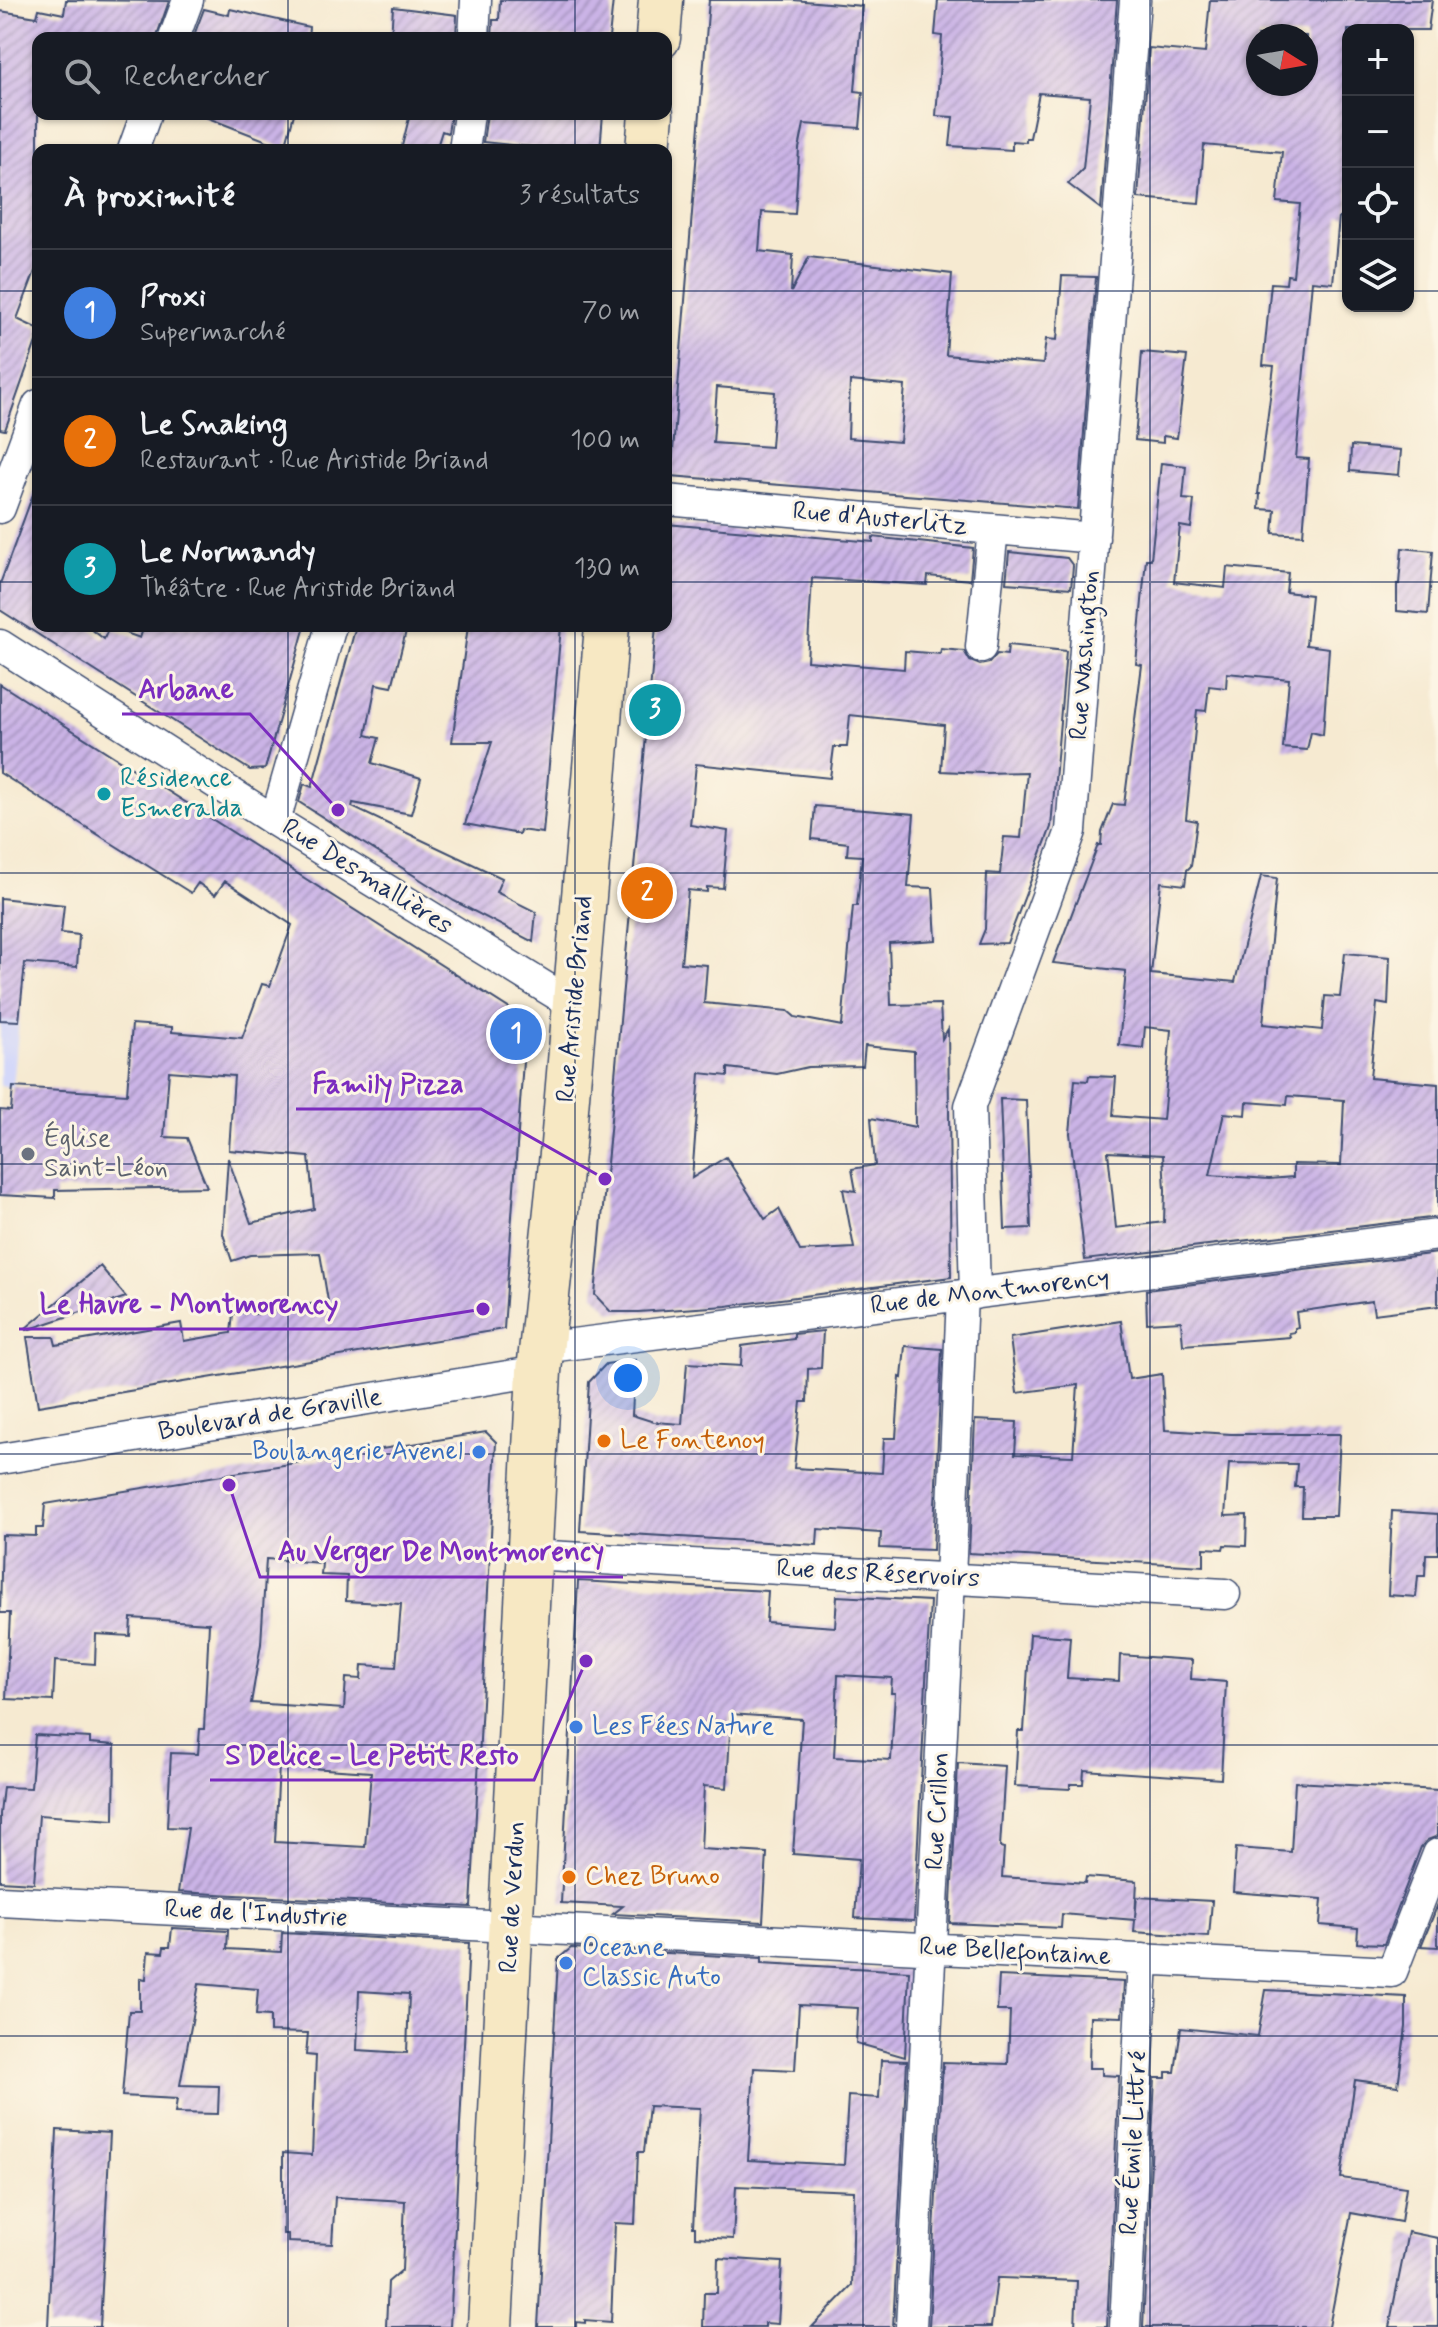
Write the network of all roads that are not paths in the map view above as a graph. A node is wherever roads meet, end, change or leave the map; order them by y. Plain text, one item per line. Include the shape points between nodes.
1 (188, 0) edge
2 (476, 0) edge
3 (661, 0) edge
4 (1135, 0) edge
5 (176, 32) edge
6 (474, 32) edge
7 (658, 32) edge
8 (144, 120) edge
9 (468, 120) edge
10 (650, 120) edge
11 (135, 144) edge
12 (465, 144) edge
13 (648, 144) edge
14 (32, 421) edge
15 (672, 501) edge
16 (0, 508) edge
17 (993, 529) junction
18 (1094, 538) junction
19 (329, 632) edge
20 (606, 632) edge
21 (0, 645) edge
22 (981, 647) dead end
23 (275, 821) junction
24 (574, 1005) junction
25 (1438, 1235) edge
26 (969, 1295) junction
27 (540, 1360) junction
28 (0, 1459) edge
29 (530, 1555) junction
30 (950, 1579) junction
31 (1225, 1594) dead end
32 (1438, 1854) edge
33 (0, 1901) edge
34 (512, 1925) junction
35 (930, 1948) junction
36 (1143, 1959) junction
37 (490, 2327) edge
38 (911, 2327) edge
39 (1125, 2327) edge

1 - 5 street
2 - 6 street
3 - 7 main road
4 - 18 street, Rue Washington
8 - 11 street
9 - 12 street
10 - 13 main road
14 - 16 street
15 - 17 street, Rue d'Austerlitz
17 - 18 street, Rue d'Austerlitz
17 - 22 street
18 - 26 street, Rue Washington via 1071,831 970,1106
19 - 23 street
20 - 24 main road, Rue Aristide Briand
21 - 23 street, Rue Desmallières
23 - 24 street, Rue Desmallières
24 - 27 main road, Rue Aristide Briand
25 - 26 street, Rue de Montmorency
26 - 27 street, Rue de Montmorency
26 - 30 street, Rue Crillon
27 - 28 street, Boulevard de Graville
27 - 29 main road, Rue de Verdun
29 - 30 street, Rue des Réservoirs
29 - 34 main road, Rue de Verdun
30 - 31 street, Rue des Réservoirs
30 - 35 street, Rue Crillon
32 - 36 street, Rue Bellefontaine via 1392,1972
33 - 34 street, Rue de l'Industrie
34 - 35 street, Rue Bellefontaine
34 - 37 main road, Rue de Verdun
35 - 36 street, Rue Bellefontaine
35 - 38 street, Rue Crillon
36 - 39 street, Rue Émile Littré

